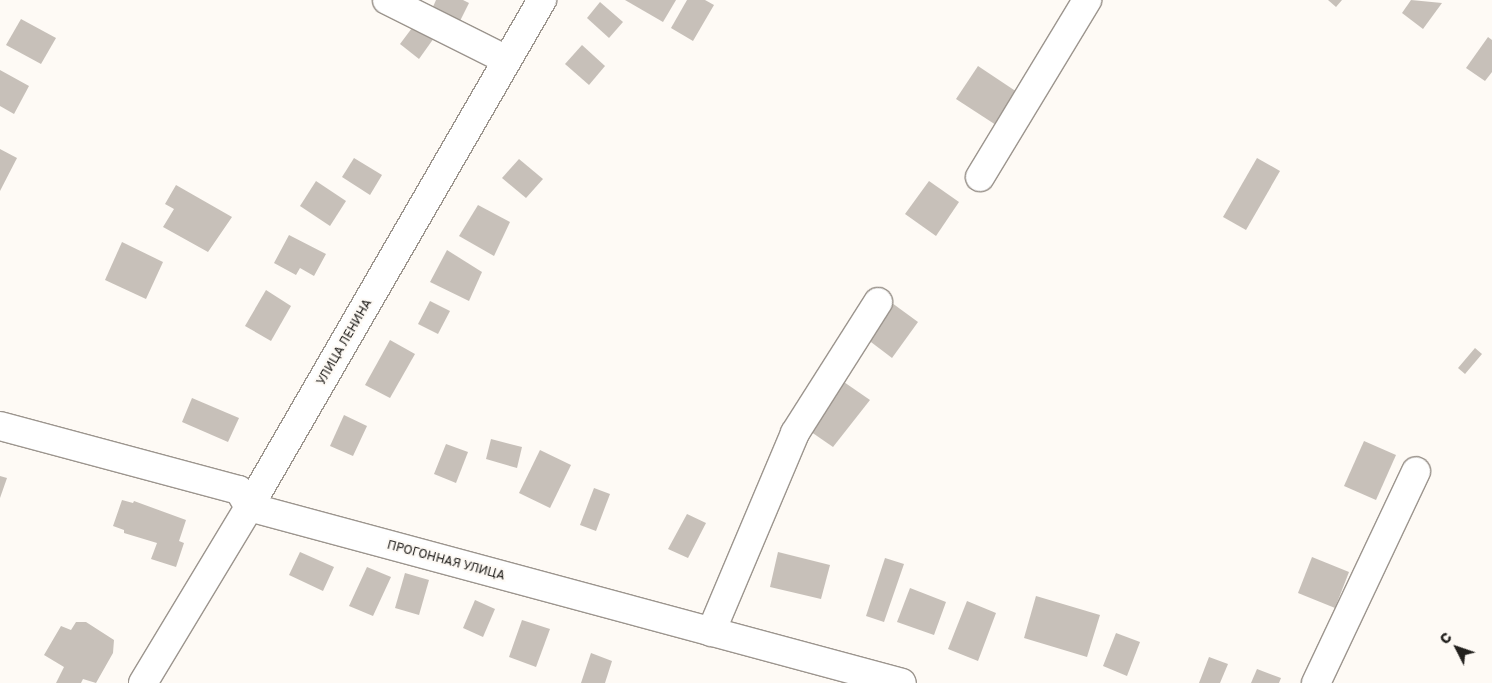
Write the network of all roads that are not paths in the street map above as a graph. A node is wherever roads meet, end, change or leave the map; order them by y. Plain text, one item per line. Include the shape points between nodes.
1 (387, 0) edge
2 (542, 0) edge
3 (1087, 0) edge
4 (507, 60) junction
5 (980, 176) dead end
6 (878, 302) dead end
7 (0, 426) edge
8 (1416, 471) dead end
9 (249, 507) junction
10 (711, 632) junction
11 (143, 683) edge
12 (902, 683) edge
13 (1316, 683) edge

1 - 4 street
2 - 4 street, УЛИЦА ЛЕНИНА
3 - 5 street
4 - 9 street, УЛИЦА ЛЕНИНА
6 - 10 street via 795,434
7 - 9 street via 239,490
8 - 13 street
9 - 10 street, ПРОГОННАЯ УЛИЦА
9 - 11 street, УЛИЦА ЛЕНИНА
10 - 12 street, ПРОГОННАЯ УЛИЦА

